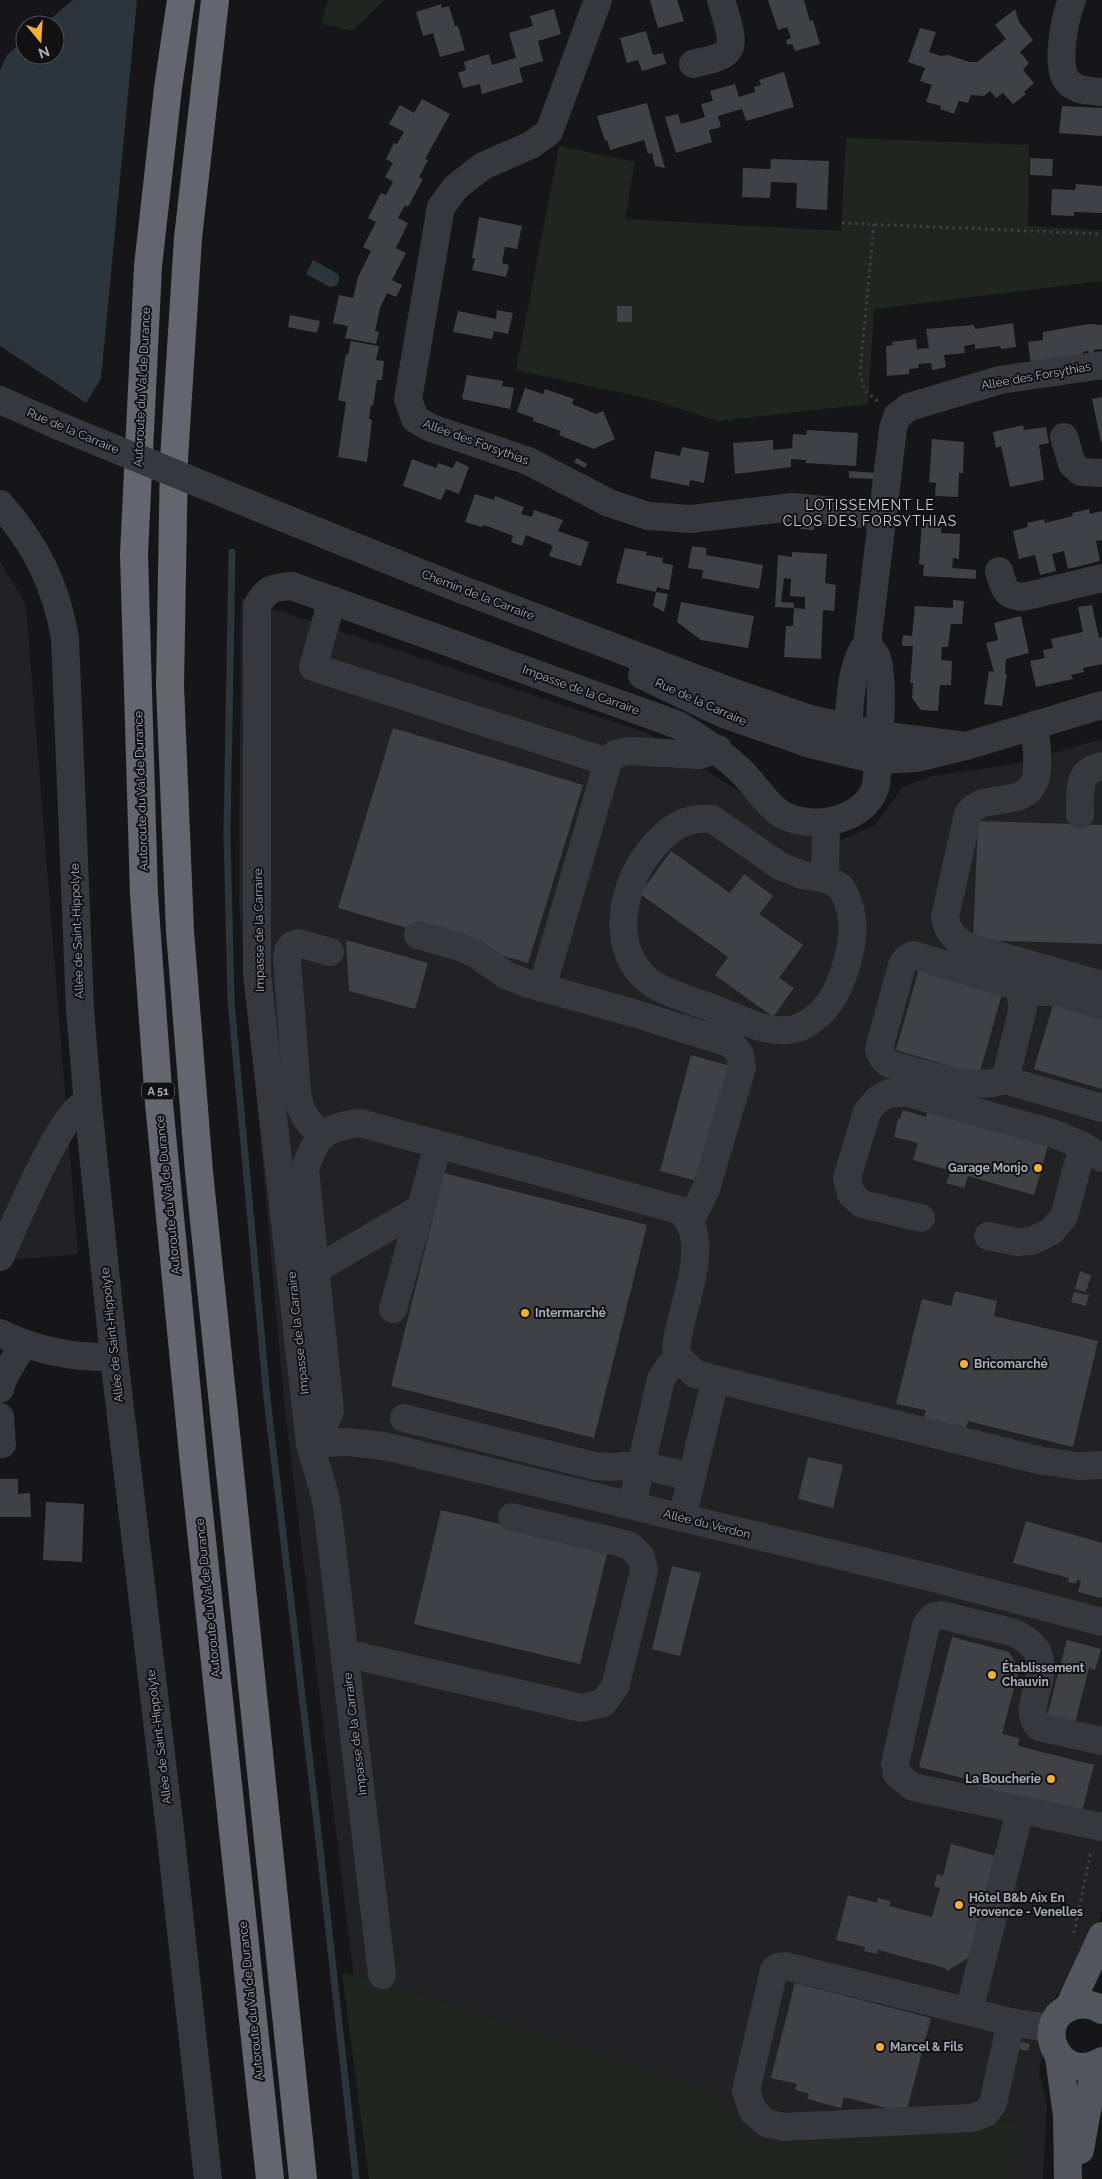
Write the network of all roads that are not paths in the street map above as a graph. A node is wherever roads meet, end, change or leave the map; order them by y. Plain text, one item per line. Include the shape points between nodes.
1 (180, 0) edge
2 (215, 0) edge
3 (598, 0) edge
4 (721, 0) edge
5 (1072, 0) edge
6 (693, 64) dead end
7 (1102, 92) edge
8 (1102, 364) edge
9 (0, 400) edge
10 (1064, 437) dead end
11 (1102, 473) edge
12 (0, 504) edge
13 (257, 507) joint
14 (883, 516) junction
15 (999, 571) dead end
16 (1102, 578) edge
17 (450, 585) junction
18 (332, 600) junction
19 (867, 644) junction
20 (700, 679) joint
21 (1102, 705) edge
22 (1034, 725) junction
23 (847, 740) junction
24 (879, 748) junction
25 (718, 749) junction
26 (608, 762) junction
27 (1102, 766) edge
28 (1080, 815) dead end
29 (826, 823) junction
30 (825, 879) junction
31 (418, 936) dead end
32 (330, 952) dead end
33 (1102, 985) edge
34 (542, 988) junction
35 (1020, 992) junction
36 (1102, 1006) edge
37 (1005, 1080) junction
38 (88, 1105) junction
39 (1102, 1108) edge
40 (322, 1135) junction
41 (438, 1145) junction
42 (1092, 1152) edge
43 (421, 1208) junction
44 (921, 1218) dead end
45 (690, 1222) junction
46 (988, 1236) dead end
47 (0, 1256) edge
48 (316, 1270) junction
49 (393, 1309) dead end
50 (12, 1339) edge
51 (114, 1357) junction
52 (679, 1358) junction
53 (715, 1381) junction
54 (0, 1389) edge
55 (0, 1417) edge
56 (404, 1418) dead end
57 (2, 1444) dead end
58 (310, 1444) junction
59 (1102, 1463) edge
60 (641, 1465) junction
61 (692, 1477) junction
62 (632, 1505) junction
63 (512, 1517) dead end
64 (682, 1518) junction
65 (937, 1579) junction
66 (933, 1617) junction
67 (1102, 1622) edge
68 (345, 1653) junction
69 (1102, 1741) edge
70 (1020, 1811) junction
71 (1099, 1826) edge
72 (1102, 1936) edge
73 (382, 1975) dead end
74 (1069, 2007) junction
75 (1102, 2010) edge
76 (969, 2011) junction
77 (1011, 2022) junction
78 (1052, 2030) junction
79 (1059, 2057) junction
80 (1098, 2063) edge
81 (208, 2179) edge
82 (270, 2179) edge
83 (303, 2179) edge
84 (1068, 2179) edge
85 (1076, 2179) edge

1 - 82 highway, Autoroute du Val de Durance / A 51 via 148,266 134,554 144,895 159,1103 194,1466
2 - 83 highway, A 51 via 188,238 176,431 171,716 180,931 200,1172
3 - 14 street, Allée des Forsythias via 550,132 531,145 483,166 456,186 441,207 408,399 415,419 431,428 528,461 609,503 648,516 691,519 793,507
4 - 6 street via 731,40 729,49 722,55
5 - 7 street via 1064,31 1061,69 1068,82 1082,91
8 - 14 street, Allée des Forsythias via 1000,380 909,407 897,416 893,429
9 - 13 street, Rue de la Carraire, bridge
10 - 11 street via 1072,464 1081,472
12 - 38 street, Allée de Saint-Hippolyte via 17,523 46,571 60,607 65,638 80,1009
13 - 17 street, Chemin de la Carraire
14 - 19 street
15 - 16 street via 1004,589 1013,597
17 - 20 street, Chemin de la Carraire
17 - 23 street, Rue de la Carraire via 724,714 810,744
18 - 25 street, Impasse de la Carraire via 678,724
18 - 26 street via 314,666
18 - 58 street, Impasse de la Carraire via 292,586 276,587 264,594 257,606 257,974
19 - 23 street via 859,654 855,670
19 - 24 street via 876,656 880,672
20 - 23 street, Rue de la Carraire via 810,719
21 - 22 street, Rue de la Carraire
22 - 24 street, Rue de la Carraire via 917,758
22 - 33 street via 1035,781 1016,797 978,804 968,814 945,917 948,930 968,947
23 - 24 street, Rue de la Carraire
24 - 29 street, Impasse de la Carraire via 874,789 862,807 844,818
25 - 26 street via 700,755 630,751 615,754
25 - 29 street, Impasse de la Carraire via 777,811 792,819
26 - 34 street
27 - 28 street via 1090,768 1084,775
29 - 30 street
30 - 30 street via 802,875 780,866 712,819 682,822 660,837 640,863 628,890 624,939 629,958 659,987 769,1029 790,1030 806,1024 824,1009 839,987 848,962 853,931 849,904 840,886
31 - 34 street via 463,948 506,975
32 - 40 street via 298,943 288,951 300,1110
34 - 45 street via 732,1044 740,1055 742,1067 706,1189
35 - 36 street via 1058,992
35 - 37 street via 1023,1008
35 - 37 street via 1012,985 913,956 902,965 880,1050 889,1064 969,1084 993,1084
37 - 39 street
38 - 47 street via 73,1114 57,1137
38 - 51 street, Allée de Saint-Hippolyte
40 - 41 street via 340,1125 360,1123
40 - 48 street via 310,1151 305,1170
41 - 43 street
41 - 45 street via 679,1210
42 - 44 street via 1052,1133 908,1092 889,1093 866,1112 848,1178 851,1194 862,1204
42 - 46 street via 1064,1216 1052,1231 1025,1242
43 - 48 street
43 - 49 street
45 - 52 street via 695,1258 677,1337
48 - 58 street via 330,1410 323,1428
50 - 51 street via 46,1350
50 - 54 street
51 - 81 street, Allée de Saint-Hippolyte
52 - 53 street via 694,1374
52 - 60 street via 661,1379
53 - 59 street via 1042,1461 1079,1466
53 - 61 street
55 - 57 street
56 - 60 street via 595,1466
58 - 62 street, Allée du Verdon via 347,1442 384,1446
58 - 68 street, Impasse de la Carraire via 325,1496
60 - 61 street
60 - 62 street
61 - 64 street
62 - 64 street, Allée du Verdon
63 - 68 street via 629,1545 641,1557 644,1571 615,1687 603,1703 582,1708
64 - 65 street, Allée du Verdon
65 - 66 street via 930,1603
65 - 67 street, Allée du Verdon
66 - 69 street via 942,1615 1017,1634 1032,1643 1042,1670 1032,1714 1034,1722 1039,1727
66 - 70 street via 926,1626 895,1764 897,1774 913,1786
68 - 73 street, Impasse de la Carraire
70 - 71 street
70 - 76 street
72 - 74 main road
74 - 75 main road via 1088,2004
74 - 78 main road via 1061,2013
76 - 77 street
76 - 77 street via 785,1966 778,1967 774,1970 746,2091 753,2111 766,2123 783,2127 972,2118 986,2113 993,2103
77 - 78 street
78 - 79 main road via 1054,2048
79 - 80 main road via 1066,2063 1085,2068
79 - 84 main road via 1067,2116
80 - 85 main road

